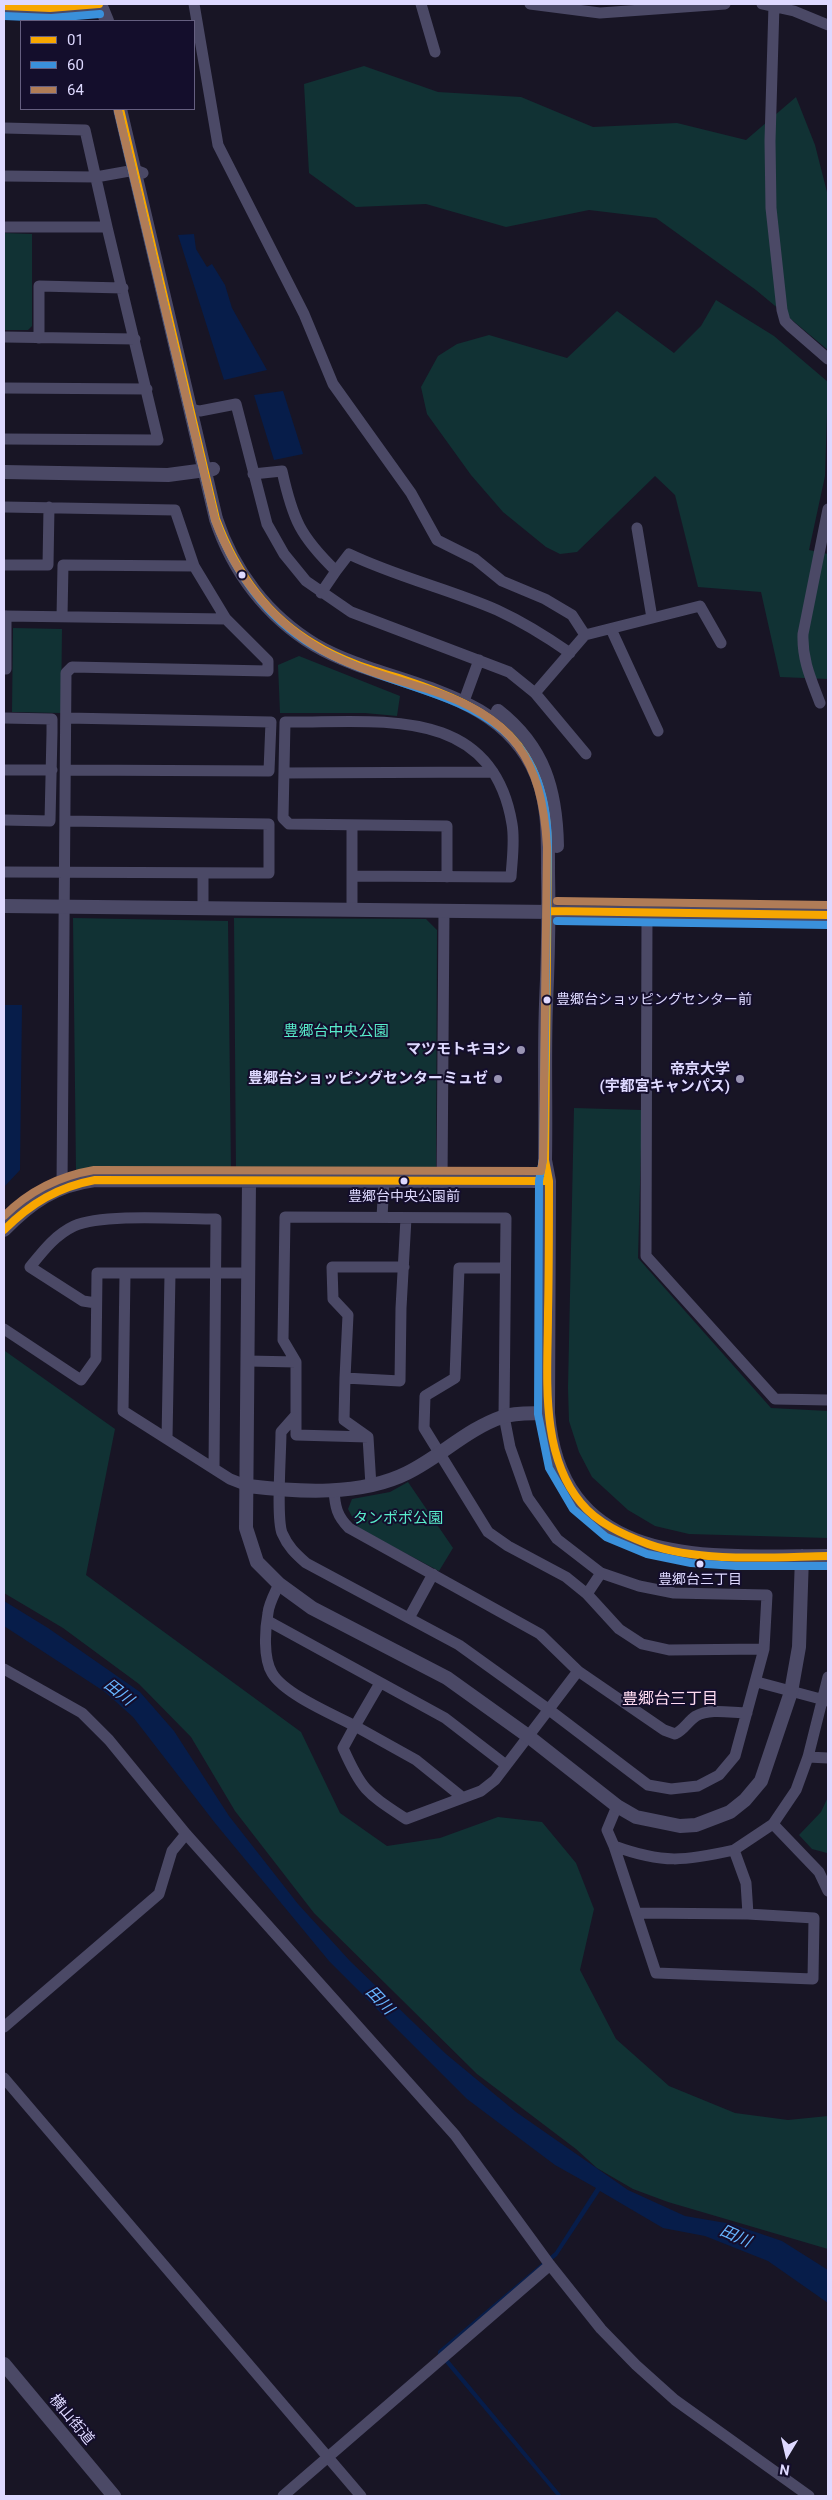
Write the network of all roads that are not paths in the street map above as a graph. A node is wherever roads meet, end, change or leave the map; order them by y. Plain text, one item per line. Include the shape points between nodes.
1 (99, 4) edge
2 (194, 4) edge
3 (421, 4) edge
4 (530, 4) edge
5 (725, 4) edge
6 (768, 5) edge
7 (4, 6) edge
8 (592, 8) edge
9 (99, 20) edge
10 (107, 20) edge
11 (828, 25) edge
12 (435, 52) dead end
13 (120, 110) edge
14 (128, 110) edge
15 (4, 128) edge
16 (139, 171) junction
17 (4, 176) edge
18 (96, 177) junction
19 (4, 227) edge
20 (107, 227) junction
21 (123, 288) junction
22 (4, 337) edge
23 (39, 338) junction
24 (135, 339) junction
25 (828, 359) edge
26 (4, 388) edge
27 (147, 389) junction
28 (195, 410) junction
29 (4, 439) edge
30 (209, 470) junction
31 (4, 472) edge
32 (253, 474) junction
33 (4, 507) edge
34 (49, 507) junction
35 (828, 509) edge
36 (638, 528) dead end
37 (4, 565) edge
38 (194, 566) junction
39 (336, 571) junction
40 (321, 593) junction
41 (5, 616) edge
42 (62, 617) junction
43 (652, 618) junction
44 (226, 619) junction
45 (612, 629) junction
46 (585, 635) junction
47 (721, 642) dead end
48 (570, 653) junction
49 (479, 660) junction
50 (4, 669) edge
51 (535, 693) junction
52 (466, 698) junction
53 (820, 703) dead end
54 (4, 718) edge
55 (66, 718) junction
56 (658, 731) dead end
57 (586, 754) dead end
58 (4, 770) edge
59 (52, 770) junction
60 (66, 770) junction
61 (493, 772) junction
62 (284, 773) junction
63 (4, 820) edge
64 (65, 821) junction
65 (352, 825) junction
66 (4, 872) edge
67 (65, 872) junction
68 (203, 873) junction
69 (352, 876) junction
70 (447, 877) junction
71 (4, 906) edge
72 (64, 907) junction
73 (203, 908) junction
74 (352, 909) junction
75 (444, 910) junction
76 (553, 911) junction
77 (647, 913) junction
78 (828, 915) edge
79 (249, 1181) junction
80 (549, 1181) junction
81 (384, 1182) junction
82 (442, 1182) junction
83 (62, 1187) junction
84 (382, 1217) junction
85 (406, 1218) junction
86 (4, 1230) edge
87 (404, 1267) junction
88 (505, 1268) junction
89 (216, 1273) junction
90 (248, 1273) junction
91 (125, 1274) junction
92 (170, 1274) junction
93 (96, 1303) junction
94 (4, 1329) edge
95 (248, 1361) junction
96 (296, 1362) junction
97 (345, 1378) junction
98 (828, 1400) edge
99 (548, 1413) junction
100 (296, 1415) junction
101 (504, 1416) junction
102 (368, 1437) junction
103 (167, 1440) junction
104 (440, 1454) junction
105 (214, 1468) junction
106 (248, 1486) junction
107 (372, 1486) junction
108 (280, 1488) junction
109 (334, 1490) junction
110 (802, 1556) junction
111 (828, 1556) edge
112 (601, 1573) junction
113 (433, 1574) junction
114 (279, 1584) junction
115 (587, 1594) junction
116 (409, 1618) junction
117 (268, 1622) junction
118 (764, 1649) junction
119 (4, 1669) edge
120 (578, 1671) junction
121 (828, 1677) edge
122 (756, 1682) junction
123 (380, 1683) junction
124 (791, 1692) junction
125 (825, 1701) edge
126 (548, 1709) junction
127 (747, 1713) junction
128 (355, 1726) junction
129 (528, 1736) junction
130 (808, 1757) junction
131 (828, 1758) edge
132 (506, 1764) junction
133 (462, 1797) junction
134 (617, 1806) junction
135 (773, 1824) junction
136 (186, 1834) junction
137 (614, 1846) junction
138 (734, 1850) junction
139 (828, 1890) edge
140 (636, 1913) junction
141 (748, 1914) junction
142 (4, 2027) edge
143 (4, 2078) edge
144 (550, 2265) junction
145 (4, 2364) edge
146 (328, 2458) junction
147 (801, 2494) edge
148 (114, 2496) edge
149 (283, 2496) edge
150 (362, 2496) edge

1 - 7 street via 50,8
2 - 46 street via 218,145 304,314 334,384 411,493 437,540 474,559 502,581 546,599 572,615
3 - 12 street
4 - 8 street
5 - 8 street via 673,9
6 - 11 street via 794,11
6 - 25 street via 771,208 782,310 785,321
9 - 10 street via 100,4
13 - 16 street
14 - 16 street
15 - 18 street via 86,130
16 - 18 street
16 - 28 street
17 - 18 street
18 - 20 street
19 - 20 street
20 - 21 street
21 - 23 street via 39,286
21 - 24 street
22 - 23 street
23 - 24 street
24 - 27 street
26 - 27 street
27 - 29 street via 158,440
28 - 30 street
28 - 32 street via 236,404
30 - 31 street via 159,475
30 - 52 street via 216,519 229,554 251,588 273,613 294,631 334,654
32 - 39 street via 282,471 291,510 300,529 314,550
32 - 40 street via 267,524 284,554 306,582
33 - 34 street
34 - 37 street via 48,565
34 - 38 street via 176,510
35 - 53 street via 802,652
36 - 43 street
38 - 42 street via 63,565
38 - 44 street
39 - 40 street
39 - 48 street via 349,554 496,610 533,628
40 - 49 street via 351,612
41 - 42 street
41 - 50 street
42 - 44 street
43 - 45 street
43 - 47 street via 700,606
44 - 55 street via 268,661 268,671 72,668 66,673
45 - 46 street
45 - 56 street
46 - 48 street
48 - 51 street
49 - 51 street via 509,672
49 - 52 street
51 - 57 street
52 - 76 street via 507,730 537,776 547,821
54 - 59 street via 52,719
55 - 60 street
55 - 60 street via 271,722 270,771
58 - 59 street
59 - 63 street via 50,820
60 - 64 street
61 - 62 street
61 - 62 street via 483,758 451,735 410,723 285,722
61 - 70 street via 505,797 512,826 511,878
62 - 65 street via 283,818 289,824
64 - 67 street
64 - 68 street via 269,824 269,873
65 - 69 street
65 - 70 street via 447,826
66 - 67 street
67 - 68 street
67 - 72 street
68 - 73 street
69 - 70 street
69 - 74 street
71 - 72 street
72 - 73 street
72 - 83 street
73 - 74 street
74 - 75 street
75 - 76 street
75 - 82 street
76 - 77 street
76 - 80 street via 545,1160
77 - 78 street
77 - 98 street via 646,1256 775,1399
79 - 81 street
79 - 83 street via 110,1179
79 - 90 street
80 - 82 street
80 - 99 street
81 - 82 street
81 - 84 street
83 - 86 street via 32,1204
84 - 85 street
84 - 96 street via 285,1217 283,1340
85 - 87 street
85 - 88 street via 506,1218
87 - 97 street via 400,1308 400,1381
87 - 97 street via 332,1268 333,1299 348,1315
88 - 101 street
88 - 104 street via 458,1268 455,1378 425,1396 424,1428
89 - 90 street
89 - 92 street
89 - 93 street via 216,1219 94,1219 74,1226 52,1241 30,1267 83,1301
89 - 105 street
90 - 95 street
91 - 92 street
91 - 93 street via 97,1273
91 - 103 street via 124,1410
92 - 103 street
93 - 94 street via 96,1359 81,1380
95 - 96 street
95 - 106 street
96 - 100 street
97 - 102 street via 344,1420
99 - 101 street
99 - 110 street via 553,1448 568,1484 581,1502 614,1531 650,1546 676,1552 719,1556
100 - 102 street via 296,1434
100 - 108 street via 281,1432
101 - 104 street via 462,1438
101 - 112 street via 510,1447 528,1498 557,1538
102 - 107 street
103 - 105 street
104 - 107 street via 408,1473
104 - 115 street via 488,1532 566,1577
105 - 106 street
106 - 108 street
106 - 114 street via 246,1528 257,1562
107 - 109 street
108 - 109 street
108 - 116 street via 281,1532 291,1550 306,1563
109 - 113 street via 339,1518 349,1528
110 - 111 street
110 - 124 street via 799,1647
112 - 115 street
112 - 118 street via 674,1593 767,1595
113 - 116 street
113 - 120 street via 540,1634
114 - 117 street via 268,1611
114 - 129 street via 312,1608 447,1678
115 - 118 street via 619,1629 642,1644 669,1650
116 - 126 street via 459,1645
117 - 123 street
117 - 128 street via 267,1655 271,1673 302,1699
118 - 122 street
119 - 136 street via 82,1713 128,1762
120 - 126 street
120 - 127 street via 664,1730 675,1734 694,1717 706,1712
121 - 125 street
122 - 124 street
122 - 127 street
123 - 128 street
123 - 132 street via 444,1718
124 - 125 street
124 - 134 street via 761,1781 730,1812 696,1825 680,1826 636,1816
125 - 130 street
126 - 127 street via 648,1785 670,1789 698,1786 720,1775 735,1756
126 - 129 street
128 - 133 street via 416,1760
128 - 133 street via 344,1748 357,1779 369,1794 406,1819
129 - 132 street
129 - 134 street
130 - 131 street
130 - 135 street via 796,1790
132 - 133 street via 495,1780 481,1791
134 - 137 street via 607,1830
135 - 138 street
135 - 139 street via 819,1872
136 - 142 street via 172,1851 159,1894
136 - 144 street via 455,2135
137 - 138 street via 643,1857 674,1860
137 - 140 street
138 - 141 street via 746,1883
140 - 141 street
140 - 141 street via 656,1973 812,1978 814,1918
143 - 146 street
144 - 146 street
144 - 147 street via 601,2329 642,2371 675,2400
145 - 148 street, 横山街道
146 - 149 street
146 - 150 street

